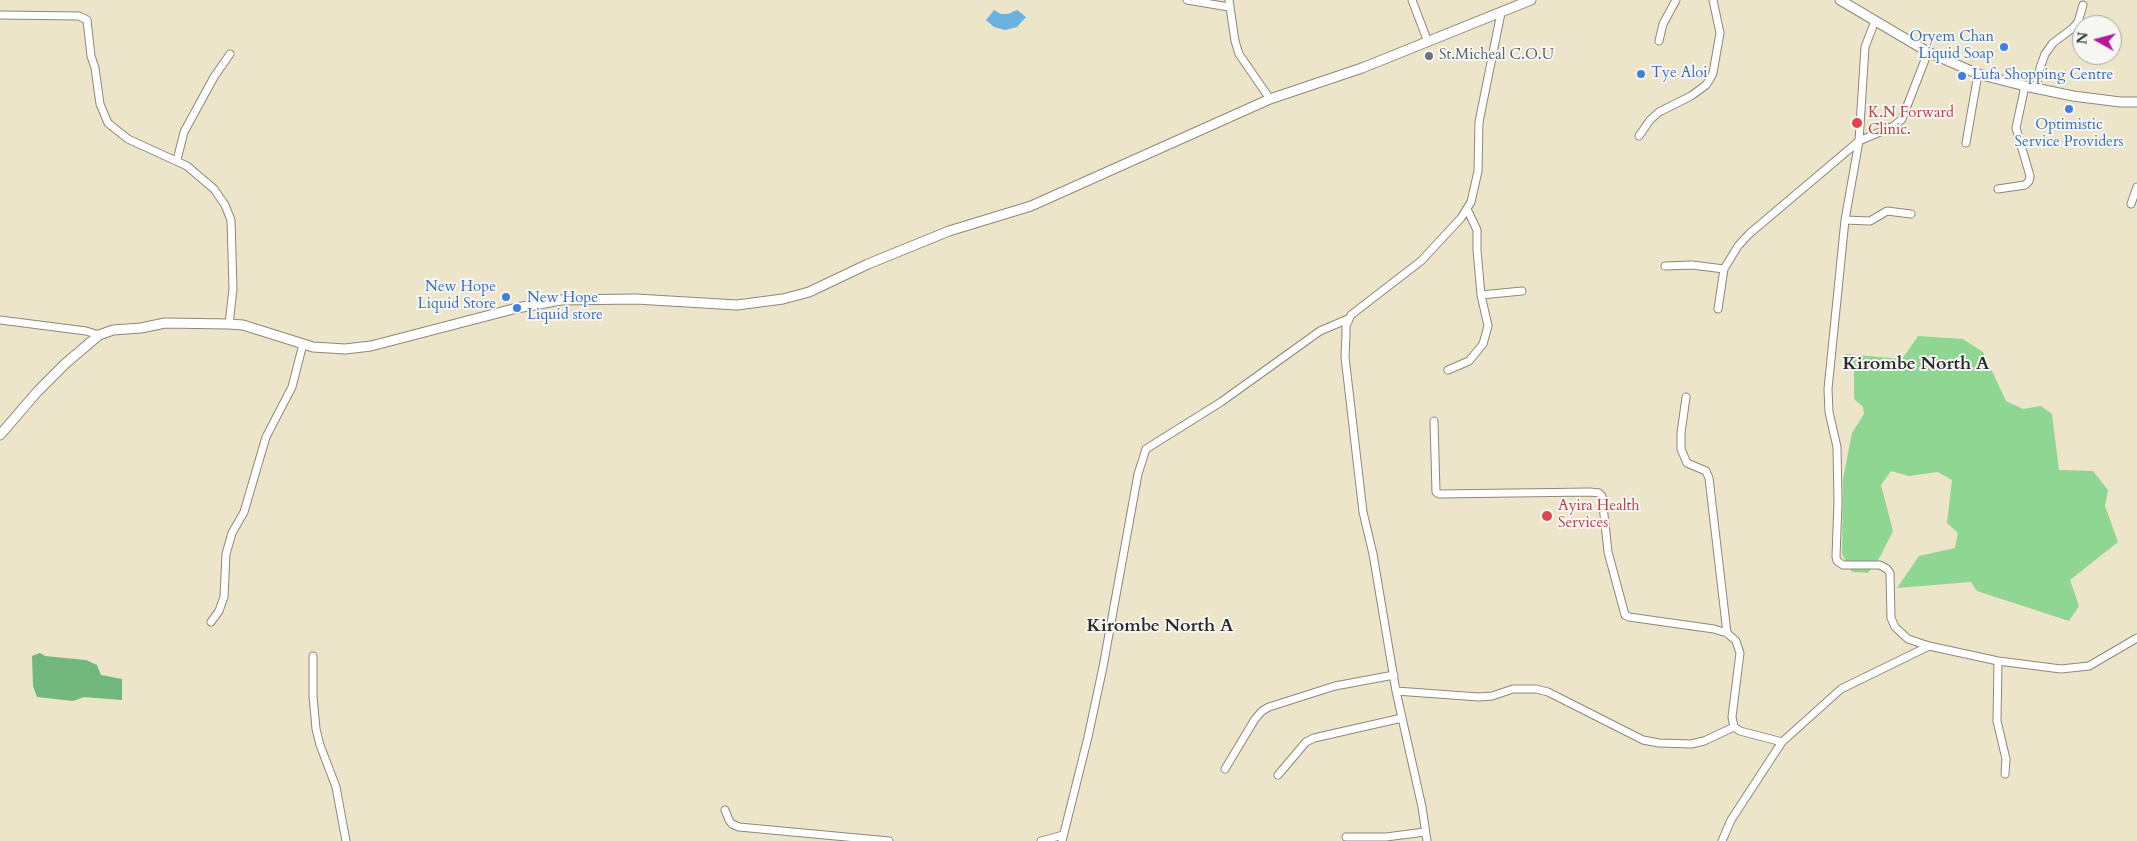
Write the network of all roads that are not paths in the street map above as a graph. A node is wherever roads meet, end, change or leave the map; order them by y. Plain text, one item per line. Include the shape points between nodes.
1 (1187, 0) edge
2 (1412, 0) edge
3 (1531, 0) edge
4 (1676, 0) edge
5 (1713, 0) edge
6 (1840, 0) edge
7 (1229, 3) edge
8 (2083, 5) dead end
9 (1501, 13) junction
10 (0, 15) edge
11 (1875, 21) junction
12 (1428, 42) junction
13 (1659, 42) dead end
14 (1928, 52) junction
15 (230, 54) dead end
16 (1978, 74) junction
17 (2025, 86) junction
18 (2036, 89) junction
19 (1270, 99) junction
20 (2137, 102) edge
21 (1639, 136) dead end
22 (1860, 141) junction
23 (1966, 143) dead end
24 (177, 160) junction
25 (2137, 187) edge
26 (1998, 189) dead end
27 (2131, 204) dead end
28 (1467, 209) junction
29 (1911, 214) dead end
30 (1845, 220) junction
31 (1665, 266) dead end
32 (1724, 269) junction
33 (1522, 291) dead end
34 (1481, 295) junction
35 (1718, 309) dead end
36 (1348, 319) junction
37 (0, 320) edge
38 (229, 324) junction
39 (99, 335) junction
40 (303, 344) junction
41 (1448, 370) dead end
42 (1686, 397) dead end
43 (1434, 421) dead end
44 (0, 435) edge
45 (211, 622) dead end
46 (1727, 633) junction
47 (2137, 638) edge
48 (1929, 646) junction
49 (313, 656) dead end
50 (1998, 661) junction
51 (1394, 675) junction
52 (1396, 691) junction
53 (1402, 718) junction
54 (1734, 727) junction
55 (1782, 742) junction
56 (1225, 769) dead end
57 (2005, 774) dead end
58 (1278, 775) dead end
59 (726, 810) dead end
60 (1425, 832) junction
61 (1346, 837) dead end
62 (1063, 838) edge
63 (346, 841) edge
64 (889, 841) edge
65 (1041, 841) edge
66 (1427, 841) edge
67 (1722, 841) edge

1 - 7 street
2 - 12 street
3 - 9 street
4 - 13 street via 1663,24
5 - 21 street via 1720,33 1710,79 1690,96 1659,112
6 - 11 street
7 - 19 street via 1240,54
8 - 18 street via 2078,22 2045,54
9 - 12 street
9 - 28 street via 1480,122 1476,183
10 - 24 street via 78,16 87,20 90,56 100,104 108,124 128,139
11 - 14 street
11 - 22 street via 1865,47
12 - 19 street
14 - 16 street
14 - 22 street via 1902,118 1894,126
15 - 24 street via 214,76 184,132
16 - 17 street
16 - 23 street
17 - 18 street
17 - 26 street via 2016,128 2029,181 2025,185
18 - 20 street
19 - 40 street via 1031,206 949,231 809,292 783,299 737,305 636,299 561,300 517,308 371,346 333,350
22 - 30 street
22 - 32 street via 1749,234
24 - 38 street via 214,189 231,220 233,289
25 - 27 street
28 - 34 street via 1477,230
28 - 36 street via 1421,260
29 - 30 street via 1887,211 1870,222
30 - 48 street via 1828,388 1829,412 1837,446 1836,557 1843,565 1887,569 1891,618 1895,627 1908,639
31 - 32 street
32 - 35 street
33 - 34 street
34 - 41 street via 1488,326 1483,344 1466,363
36 - 51 street via 1345,357 1358,481
36 - 62 street via 1320,332 1146,449 1138,474 1103,667
37 - 39 street
38 - 39 street via 165,323
38 - 40 street via 243,325
39 - 44 street via 56,372
40 - 45 street via 292,388 266,437 251,493 232,533 226,554 224,597
42 - 46 street via 1681,448 1687,462 1706,472 1709,478
43 - 46 street via 1437,493 1599,493 1608,552 1625,615
46 - 54 street via 1739,647 1732,717
47 - 50 street via 2089,666 2061,669
48 - 50 street
48 - 55 street via 1841,689
49 - 63 street via 312,696 316,728 336,787
50 - 57 street via 1997,721 2006,759
51 - 52 street
51 - 56 street via 1335,686 1269,707 1255,719
52 - 53 street
52 - 54 street via 1479,697 1513,689 1536,689 1581,708 1630,735 1659,743 1704,741
53 - 58 street via 1314,738 1306,742
53 - 60 street
54 - 55 street
55 - 67 street via 1730,820
59 - 64 street via 728,820 739,827
60 - 61 street via 1386,837
60 - 66 street
62 - 65 street

